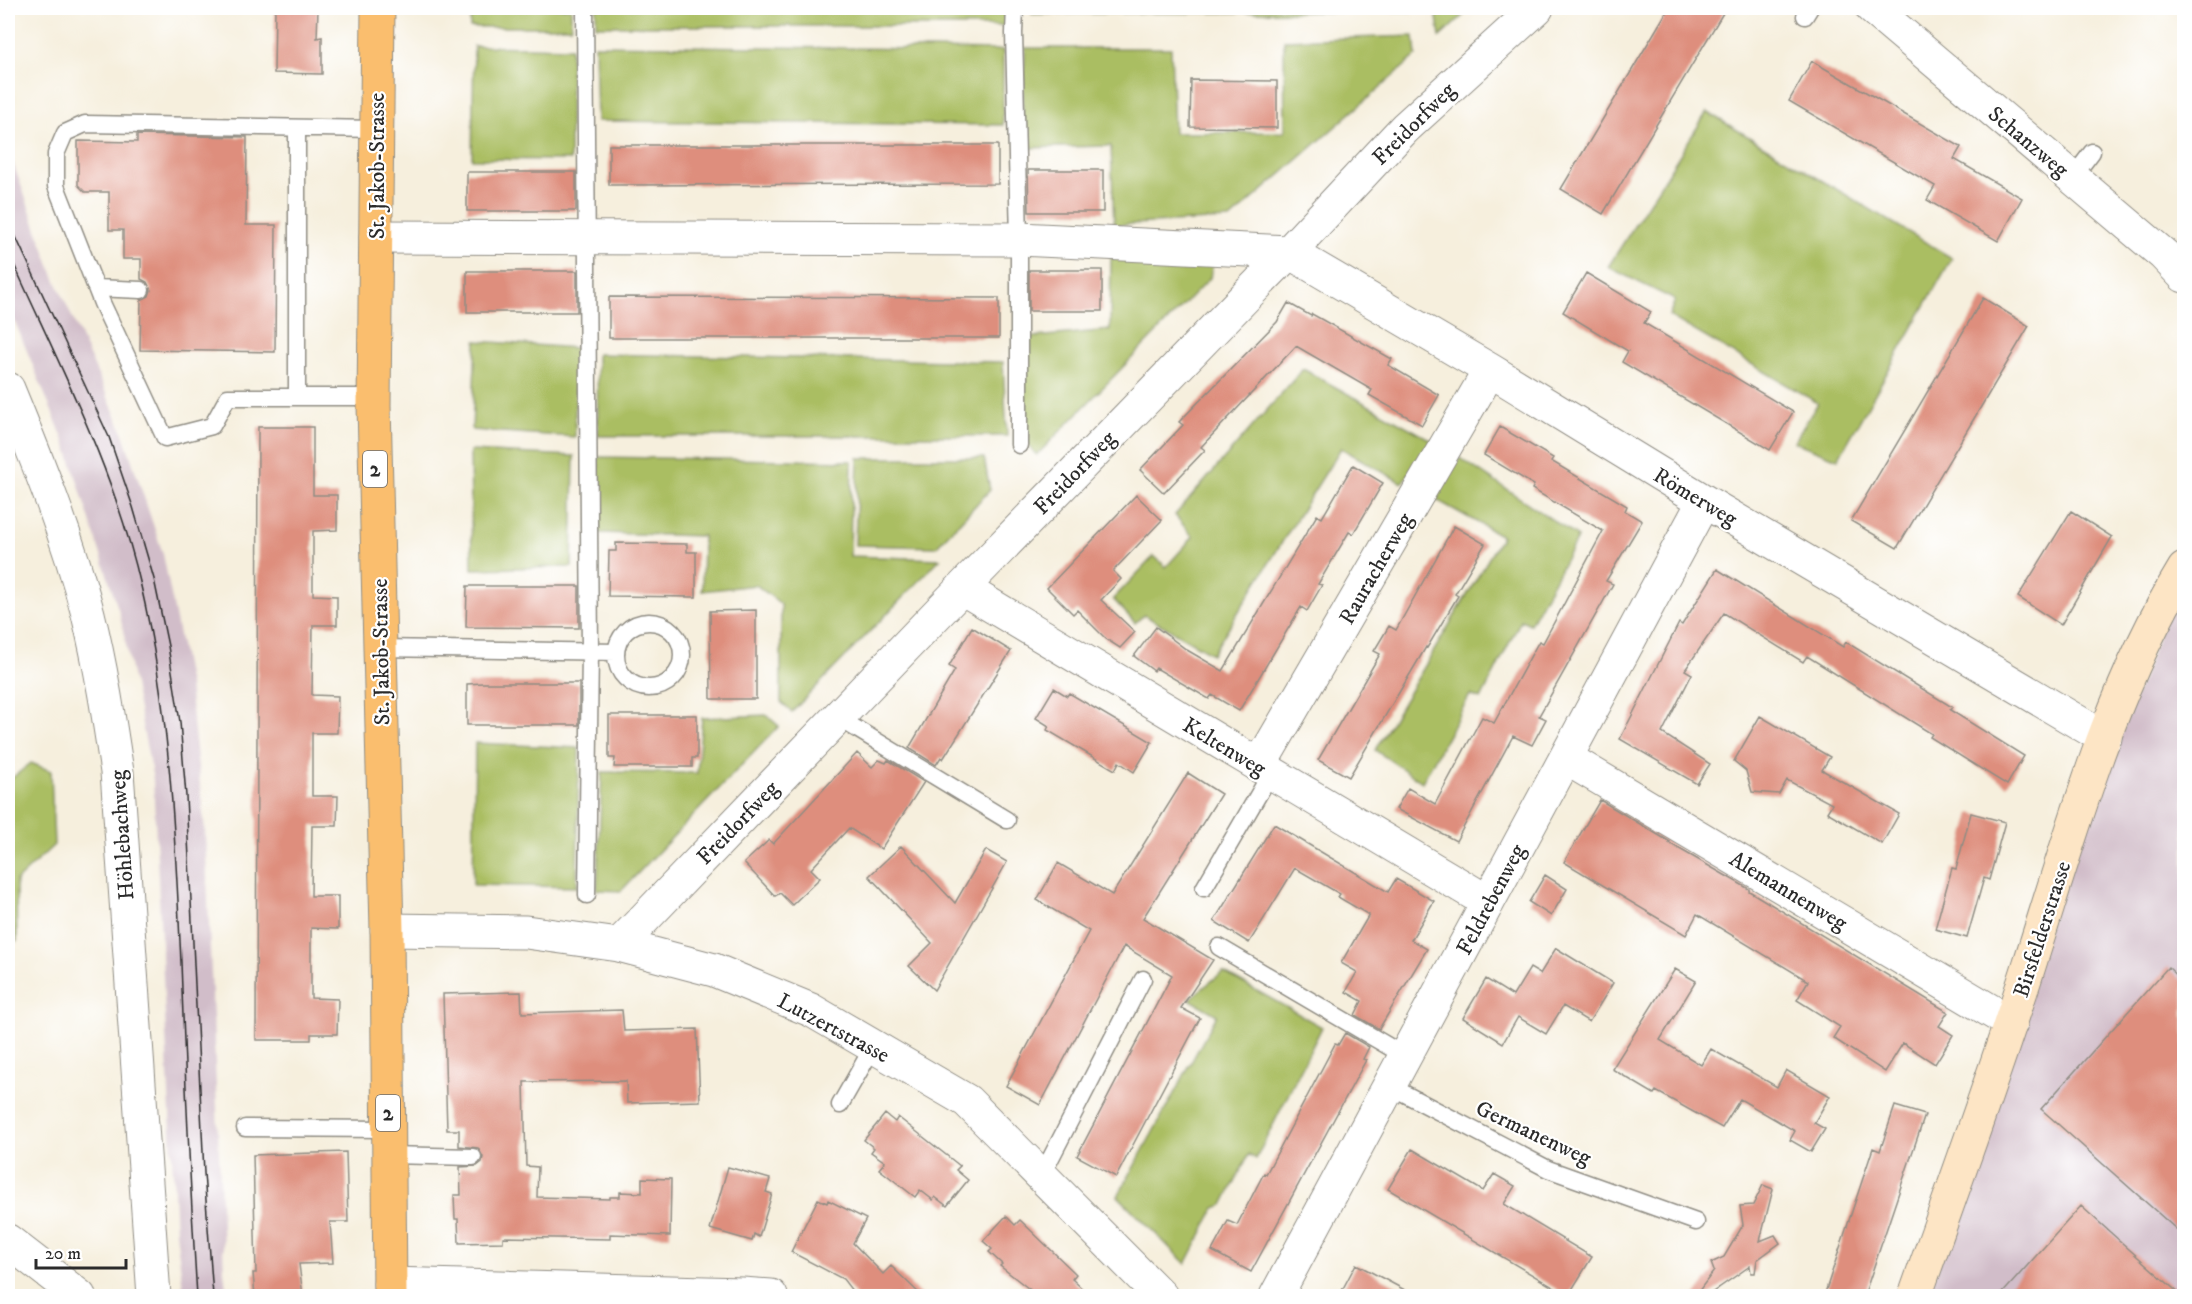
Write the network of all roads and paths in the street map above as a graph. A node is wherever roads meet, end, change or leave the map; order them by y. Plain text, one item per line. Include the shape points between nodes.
1 (378, 8) edge
2 (585, 8) edge
3 (1015, 8) edge
4 (1537, 8) edge
5 (1872, 8) edge
6 (297, 128) junction
7 (376, 129) junction
8 (376, 237) junction
9 (586, 238) junction
10 (1019, 239) junction
11 (1289, 252) junction
12 (2184, 276) edge
13 (96, 288) junction
14 (141, 290) dead end
15 (1490, 370) junction
16 (8, 389) edge
17 (297, 397) junction
18 (374, 397) junction
19 (1018, 446) dead end
20 (1704, 501) junction
21 (2184, 569) edge
22 (962, 588) junction
23 (380, 648) junction
24 (590, 651) junction
25 (616, 652) dead end
26 (837, 717) junction
27 (2105, 738) junction
28 (1566, 758) junction
29 (1265, 770) junction
30 (1007, 820) dead end
31 (1204, 888) dead end
32 (587, 895) dead end
33 (1488, 902) junction
34 (387, 930) junction
35 (619, 945) junction
36 (1219, 947) dead end
37 (1143, 979) dead end
38 (2011, 1023) junction
39 (873, 1047) junction
40 (1406, 1056) junction
41 (1390, 1086) junction
42 (840, 1105) dead end
43 (245, 1128) dead end
44 (389, 1142) junction
45 (473, 1157) dead end
46 (1041, 1177) junction
47 (1696, 1222) dead end
48 (8, 1240) edge
49 (390, 1290) edge
50 (79, 1296) edge
51 (154, 1296) edge
52 (771, 1296) edge
53 (1161, 1296) edge
54 (1276, 1296) edge
55 (1915, 1296) edge

1 - 7 main road, St. Jakob-Strasse / 2
2 - 9 lane
3 - 10 lane
4 - 11 street, Freidorfweg via 1405,128
5 - 12 street, Schanzweg via 2082,165
6 - 7 lane
6 - 13 lane via 85,124 65,133 56,154 57,186
6 - 17 lane
7 - 8 main road, St. Jakob-Strasse / 2
8 - 9 street
8 - 18 main road, St. Jakob-Strasse / 2
9 - 10 street
9 - 24 lane
10 - 11 street
10 - 19 lane
11 - 15 street, Römerweg
11 - 22 street, Freidorfweg
13 - 14 lane
13 - 17 lane via 165,438 212,426 228,397
15 - 20 street, Römerweg
15 - 29 street, Rauracherweg
16 - 51 street, Höhlebachweg via 63,531 88,614 116,762
17 - 18 lane
18 - 23 main road, St. Jakob-Strasse / 2
20 - 27 street, Römerweg
20 - 28 street, Feldrebenweg
21 - 27 main road, Birsfelderstrasse via 2140,654
22 - 26 street, Freidorfweg
22 - 29 street, Keltenweg
23 - 24 lane
23 - 34 main road, St. Jakob-Strasse / 2
24 - 25 lane
24 - 32 lane
26 - 30 lane
26 - 35 street, Freidorfweg
27 - 38 main road, Birsfelderstrasse
28 - 33 street, Feldrebenweg
28 - 38 street, Alemannenweg
29 - 31 lane
29 - 33 street, Keltenweg
33 - 40 street, Feldrebenweg
34 - 35 street, Lutzertstrasse via 526,932
34 - 44 main road, St. Jakob-Strasse / 2
35 - 39 street, Lutzertstrasse via 714,970 811,1010
36 - 40 lane
37 - 46 lane
38 - 55 main road, Birsfelderstrasse
39 - 42 lane
39 - 46 street, Lutzertstrasse via 967,1101
40 - 41 street, Feldrebenweg
41 - 47 lane, Germanenweg via 1548,1168
41 - 54 street, Feldrebenweg
43 - 44 lane
44 - 45 lane
44 - 49 main road, St. Jakob-Strasse / 2
46 - 53 street, Lutzertstrasse
48 - 50 street
49 - 52 street

